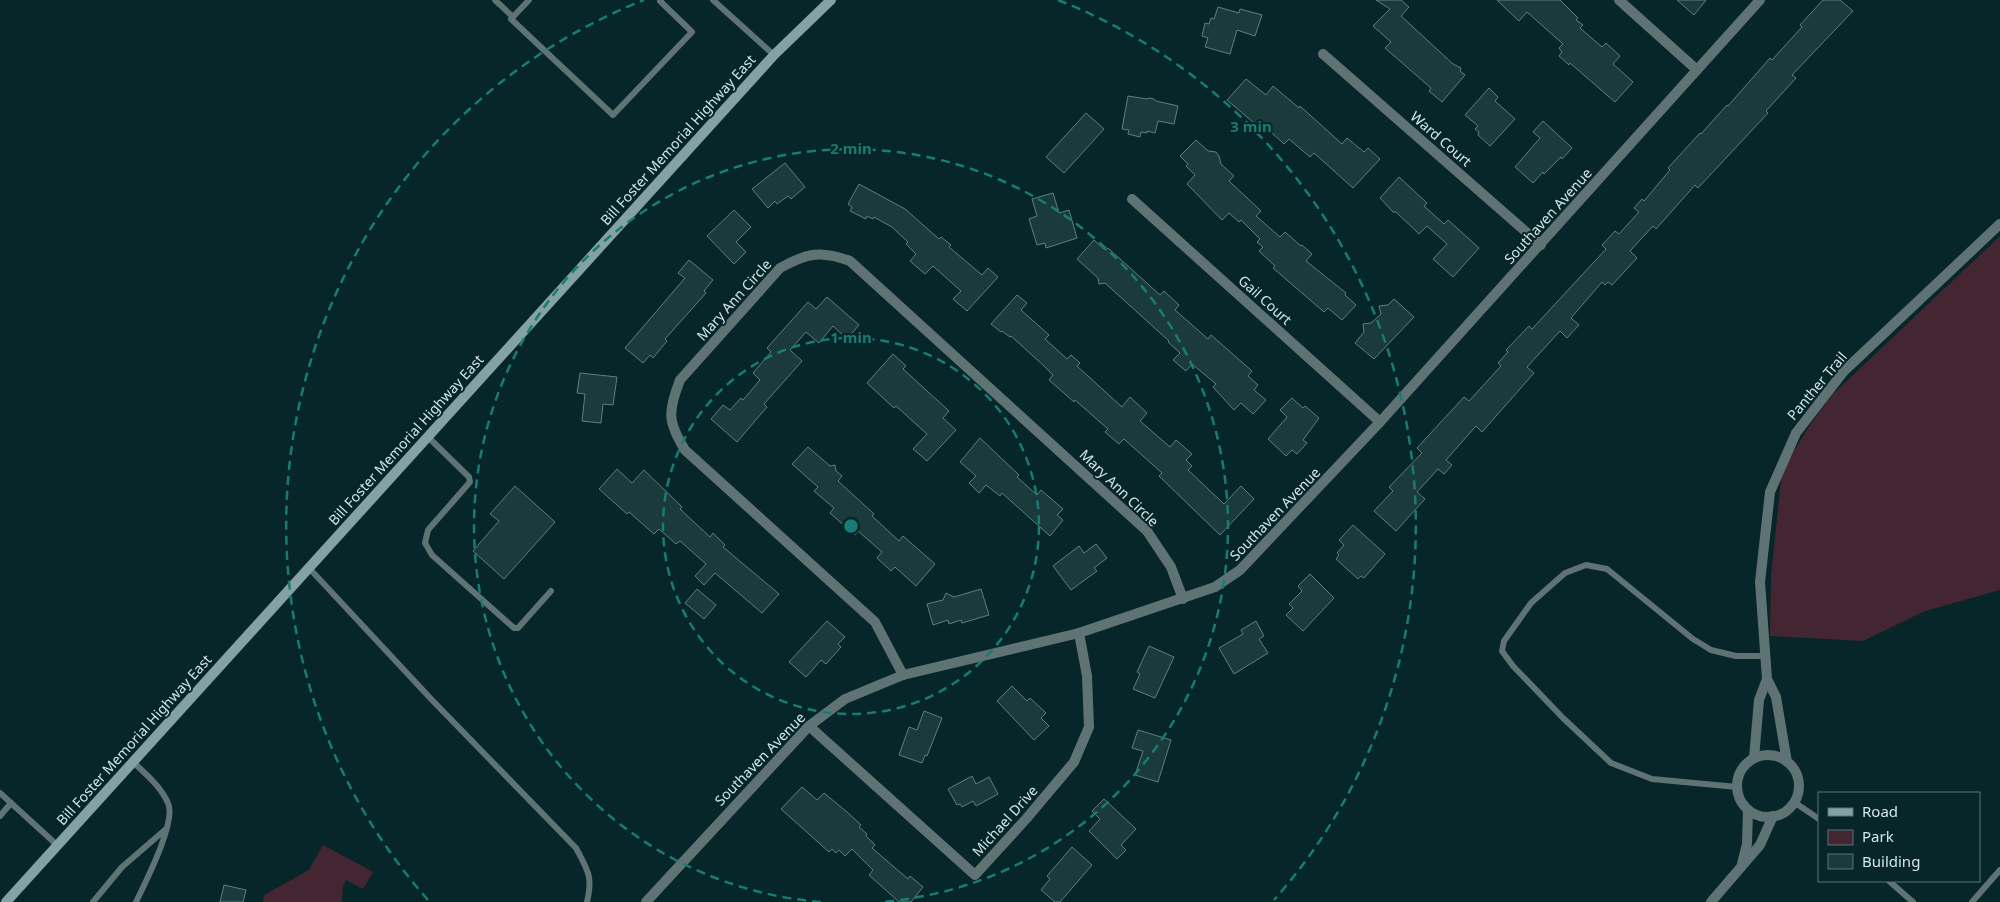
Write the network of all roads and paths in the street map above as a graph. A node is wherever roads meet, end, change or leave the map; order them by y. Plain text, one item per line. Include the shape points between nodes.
1 (495, 0) edge
2 (529, 0) edge
3 (660, 0) edge
4 (713, 0) edge
5 (831, 0) edge
6 (1619, 0) edge
7 (1760, 0) edge
8 (513, 17) junction
9 (1323, 54) dead end
10 (774, 55) junction
11 (1697, 70) junction
12 (1132, 199) dead end
13 (2000, 224) edge
14 (1541, 245) junction
15 (1380, 422) junction
16 (428, 436) junction
17 (309, 568) junction
18 (551, 591) dead end
19 (1184, 598) junction
20 (1080, 633) junction
21 (1765, 656) junction
22 (903, 675) junction
23 (1767, 679) junction
24 (809, 726) junction
25 (1754, 758) junction
26 (133, 762) junction
27 (1787, 762) junction
28 (1737, 787) junction
29 (0, 794) edge
30 (1794, 802) junction
31 (11, 803) junction
32 (1748, 810) junction
33 (0, 816) edge
34 (1773, 816) junction
35 (1818, 818) edge
36 (169, 826) junction
37 (57, 844) junction
38 (1740, 870) junction
39 (2000, 870) edge
40 (1890, 882) edge
41 (6, 902) edge
42 (93, 902) edge
43 (136, 902) edge
44 (587, 902) edge
45 (646, 902) edge
46 (1710, 902) edge
47 (1913, 902) edge
48 (1972, 902) edge

1 - 8 lane
2 - 8 lane
3 - 8 lane via 692,32 613,115 511,19
4 - 10 lane
5 - 10 main road, Bill Foster Memorial Highway East
6 - 11 street
7 - 11 street, Southaven Avenue
9 - 14 street, Ward Court
10 - 16 main road, Bill Foster Memorial Highway East
11 - 14 street, Southaven Avenue
12 - 15 street, Gail Court
13 - 21 street, Panther Trail via 1844,371 1796,432 1770,492 1760,582
14 - 15 street, Southaven Avenue
15 - 19 street, Southaven Avenue via 1240,570 1215,587
16 - 17 main road, Bill Foster Memorial Highway East
16 - 18 lane via 469,477 470,482 428,530 426,543 432,555 514,628 518,628
17 - 26 main road, Bill Foster Memorial Highway East
17 - 44 lane via 576,848 589,872 591,885
19 - 20 street, Southaven Avenue
19 - 22 street, Mary Ann Circle via 1171,567 1147,531 850,262 820,253 800,257 780,268 680,380 670,419 684,450 875,622
20 - 22 street, Southaven Avenue
20 - 24 street, Michael Drive via 1090,727 1074,762 975,875
21 - 23 street, Panther Trail
21 - 28 lane via 1736,656 1711,650 1693,639 1607,568 1586,566 1564,573 1531,603 1504,641 1502,651 1512,666 1611,763 1652,780
22 - 24 street, Southaven Avenue via 845,699
23 - 25 street, Panther Trail via 1759,700
23 - 27 street, Panther Trail via 1776,697
24 - 45 street, Southaven Avenue
25 - 27 street via 1772,756
25 - 28 street via 1742,770
26 - 36 lane via 157,786 170,805
26 - 37 main road, Bill Foster Memorial Highway East
27 - 30 street via 1797,776 1798,794
28 - 32 street via 1742,804
29 - 31 lane
30 - 34 street via 1781,814
30 - 35 lane
31 - 33 lane
31 - 37 lane
32 - 34 street via 1764,817
32 - 38 street via 1747,844
34 - 38 street via 1760,845
36 - 42 lane via 122,867
36 - 43 lane
37 - 41 main road, Bill Foster Memorial Highway East
38 - 46 street
39 - 48 lane
40 - 47 lane

